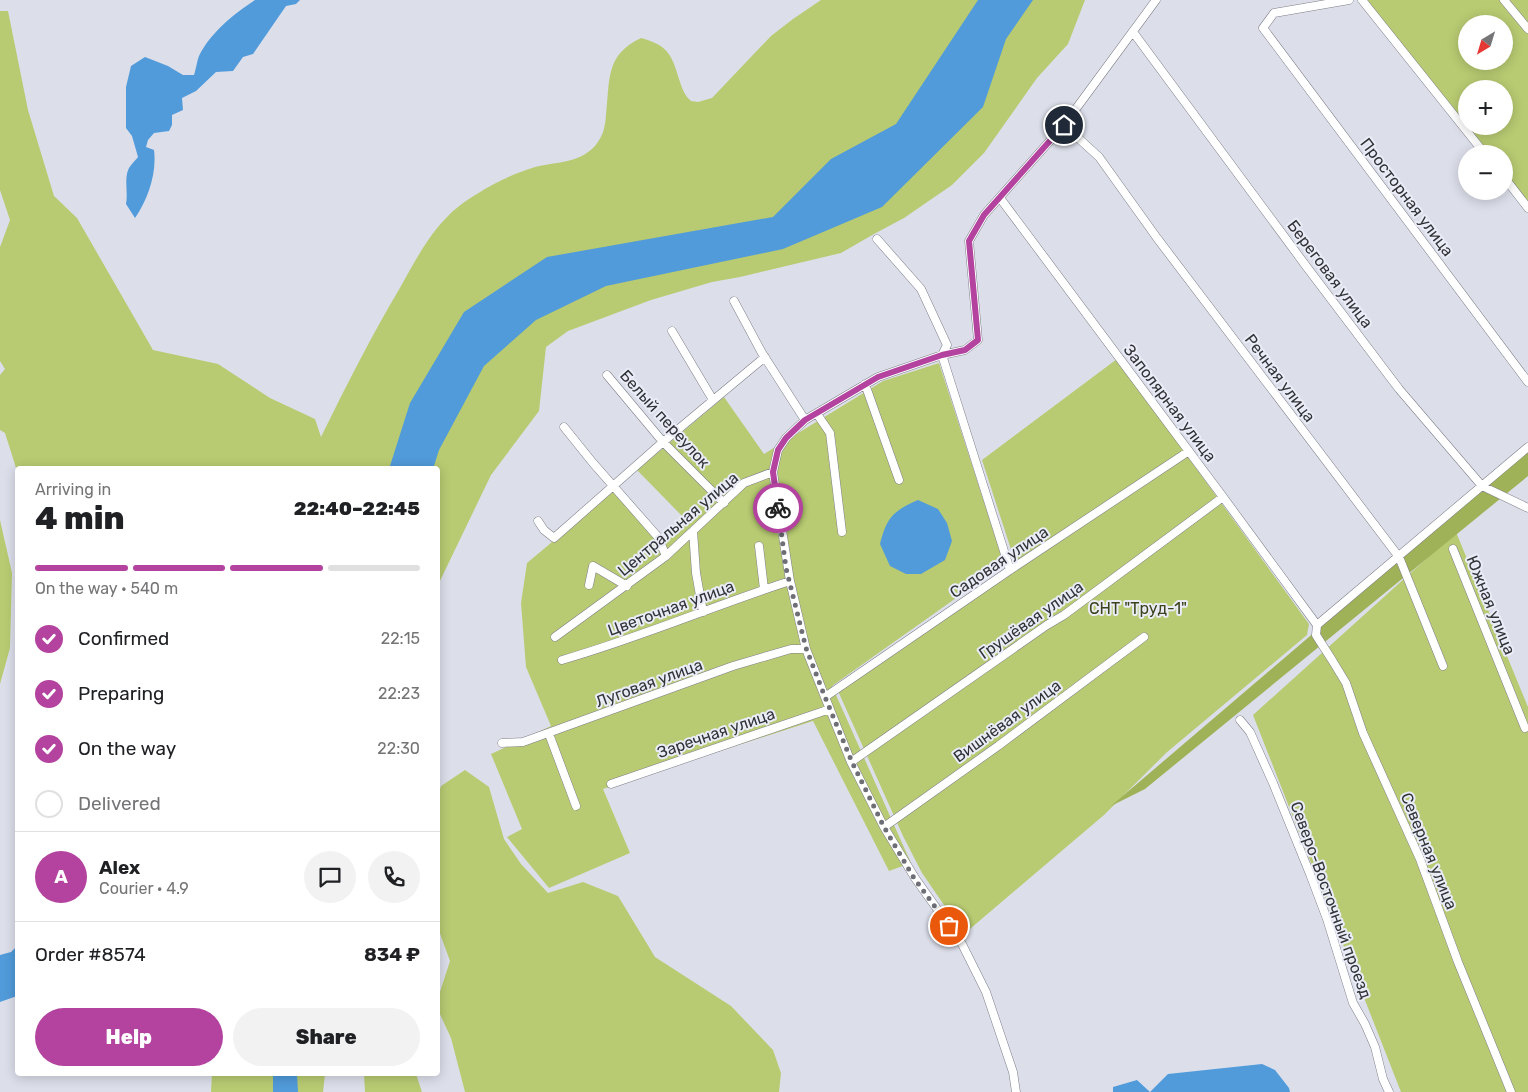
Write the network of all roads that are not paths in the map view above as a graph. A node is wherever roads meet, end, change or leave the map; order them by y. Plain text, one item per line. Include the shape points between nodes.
1 (1156, 0) edge
2 (1349, 0) edge
3 (1362, 0) edge
4 (1504, 0) edge
5 (1528, 29) edge
6 (1133, 32) junction
7 (1064, 125) junction
8 (1478, 145) edge
9 (1513, 189) edge
10 (1000, 198) junction
11 (1528, 208) edge
12 (877, 239) dead end
13 (734, 301) dead end
14 (672, 331) dead end
15 (942, 355) junction
16 (765, 357) junction
17 (607, 375) dead end
18 (1528, 382) edge
19 (864, 384) junction
20 (713, 400) junction
21 (817, 414) junction
22 (805, 420) junction
23 (564, 427) dead end
24 (663, 442) junction
25 (1528, 447) edge
26 (1189, 451) junction
27 (773, 472) junction
28 (899, 480) dead end
29 (614, 485) junction
30 (1482, 486) junction
31 (1223, 497) junction
32 (724, 503) junction
33 (1528, 508) edge
34 (538, 522) dead end
35 (693, 531) junction
36 (842, 532) dead end
37 (760, 546) dead end
38 (1454, 549) dead end
39 (666, 556) junction
40 (1399, 557) junction
41 (1010, 570) junction
42 (790, 581) junction
43 (589, 585) dead end
44 (628, 586) junction
45 (764, 590) junction
46 (703, 612) junction
47 (1317, 625) junction
48 (555, 637) dead end
49 (1144, 637) dead end
50 (806, 648) junction
51 (562, 660) dead end
52 (1443, 666) dead end
53 (825, 697) junction
54 (830, 709) junction
55 (1528, 716) edge
56 (1240, 720) dead end
57 (549, 734) junction
58 (502, 743) dead end
59 (852, 762) junction
60 (611, 784) dead end
61 (576, 806) dead end
62 (884, 827) junction
63 (1016, 1092) edge
64 (1389, 1092) edge
65 (1511, 1092) edge

1 - 6 street
2 - 18 street, Просторная улица via 1274,14 1263,28
3 - 8 street
4 - 5 street
6 - 7 street
6 - 30 street, Береговая улица via 1399,389
7 - 10 street
7 - 40 street, Речная улица via 1099,157
9 - 11 street
10 - 15 street via 984,215 969,241 978,340 965,350
10 - 26 street, Заполярная улица
12 - 15 street via 921,289 946,345
13 - 16 street
14 - 20 street
15 - 19 street
15 - 41 street
16 - 20 street
16 - 22 street
17 - 24 street, Белый переулок
19 - 21 street
19 - 28 street
20 - 24 street
21 - 22 street
21 - 36 street via 830,433
22 - 27 street via 778,450
23 - 29 street
24 - 29 street
24 - 32 street, Белый переулок
25 - 30 street
26 - 31 street, Заполярная улица
26 - 41 street, Садовая улица
27 - 32 street, Центральная улица via 744,483
27 - 42 street
29 - 34 street via 554,538
29 - 39 street via 658,537
30 - 33 street, Береговая улица
30 - 40 street
31 - 47 street, Заполярная улица
31 - 59 street, Грушёвая улица via 1064,615
32 - 35 street, Центральная улица
35 - 39 street, Центральная улица
35 - 46 street
37 - 45 street
38 - 55 street, Южная улица via 1524,726
39 - 44 street, Центральная улица
40 - 47 street
40 - 52 street, Речная улица
41 - 53 street, Садовая улица
42 - 45 street, Цветочная улица
42 - 50 street
43 - 44 street via 593,566
44 - 48 street, Центральная улица
45 - 46 street, Цветочная улица
46 - 51 street, Цветочная улица
47 - 65 street, Северная улица via 1316,635 1346,683 1363,733 1420,859
49 - 62 street, Вишнёвая улица
50 - 53 street
50 - 57 street, Луговая улица via 791,649 733,666
53 - 54 street
54 - 59 street
54 - 60 street, Заречная улица
56 - 64 street, Северо-Восточный проезд via 1250,732 1310,874 1353,1003 1375,1048
57 - 58 street, Луговая улица via 524,742
57 - 61 street
59 - 62 street
62 - 63 street via 914,878 961,943 986,992 1013,1072

